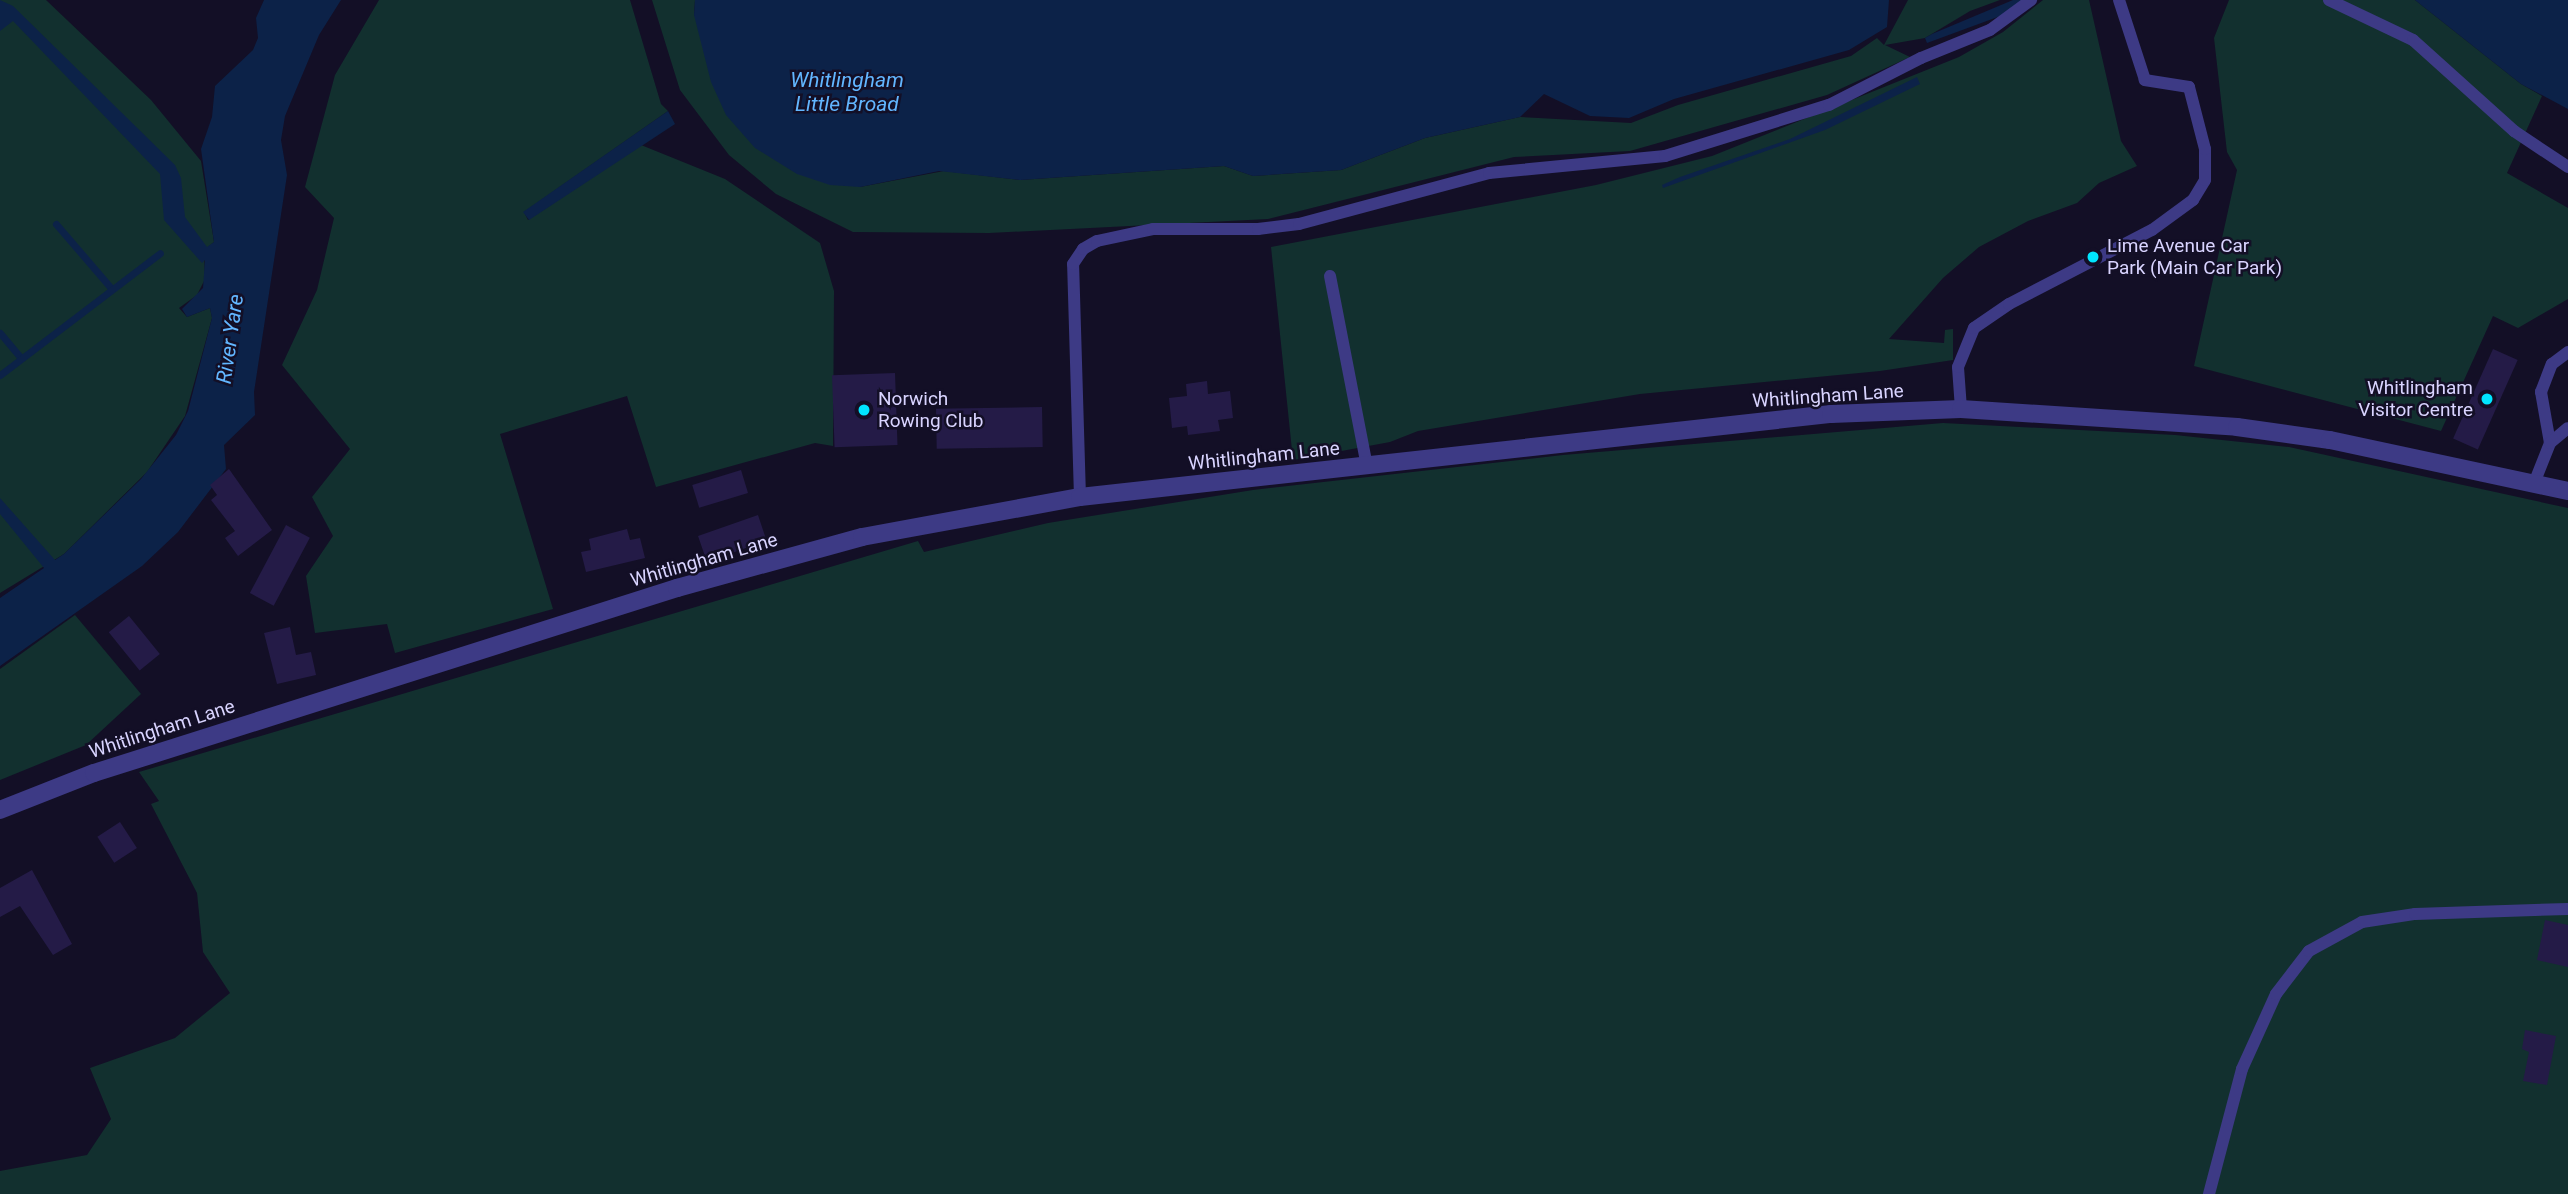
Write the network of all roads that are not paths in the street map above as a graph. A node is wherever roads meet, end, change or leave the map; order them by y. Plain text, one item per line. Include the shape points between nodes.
1 (2031, 0) edge
2 (2119, 0) edge
3 (2329, 0) edge
4 (2568, 167) edge
5 (1330, 276) dead end
6 (2568, 352) edge
7 (1961, 409) junction
8 (2568, 428) edge
9 (2550, 443) junction
10 (1367, 466) junction
11 (2533, 486) junction
12 (2568, 491) edge
13 (1080, 496) junction
14 (0, 810) edge
15 (2568, 909) edge
16 (2209, 1194) edge

1 - 13 lane via 1990,30 1921,58 1829,105 1665,156 1489,173 1299,223 1258,229 1153,229 1097,241 1083,249 1073,264
2 - 7 lane via 2145,80 2189,87 2205,149 2205,180 2193,200 2152,230 2009,304 1973,328 1958,367
3 - 4 lane via 2413,40 2514,131
5 - 10 lane
6 - 9 lane via 2552,364 2542,393
7 - 10 street, Whitlingham Lane via 1831,414
7 - 11 street, Whitlingham Lane via 2067,412 2237,427 2330,440
8 - 9 lane
9 - 11 lane
10 - 13 street, Whitlingham Lane
11 - 12 street, Whitlingham Lane
13 - 14 street, Whitlingham Lane via 862,537 677,588 94,773
15 - 16 lane via 2416,914 2362,922 2309,951 2276,994 2242,1069

